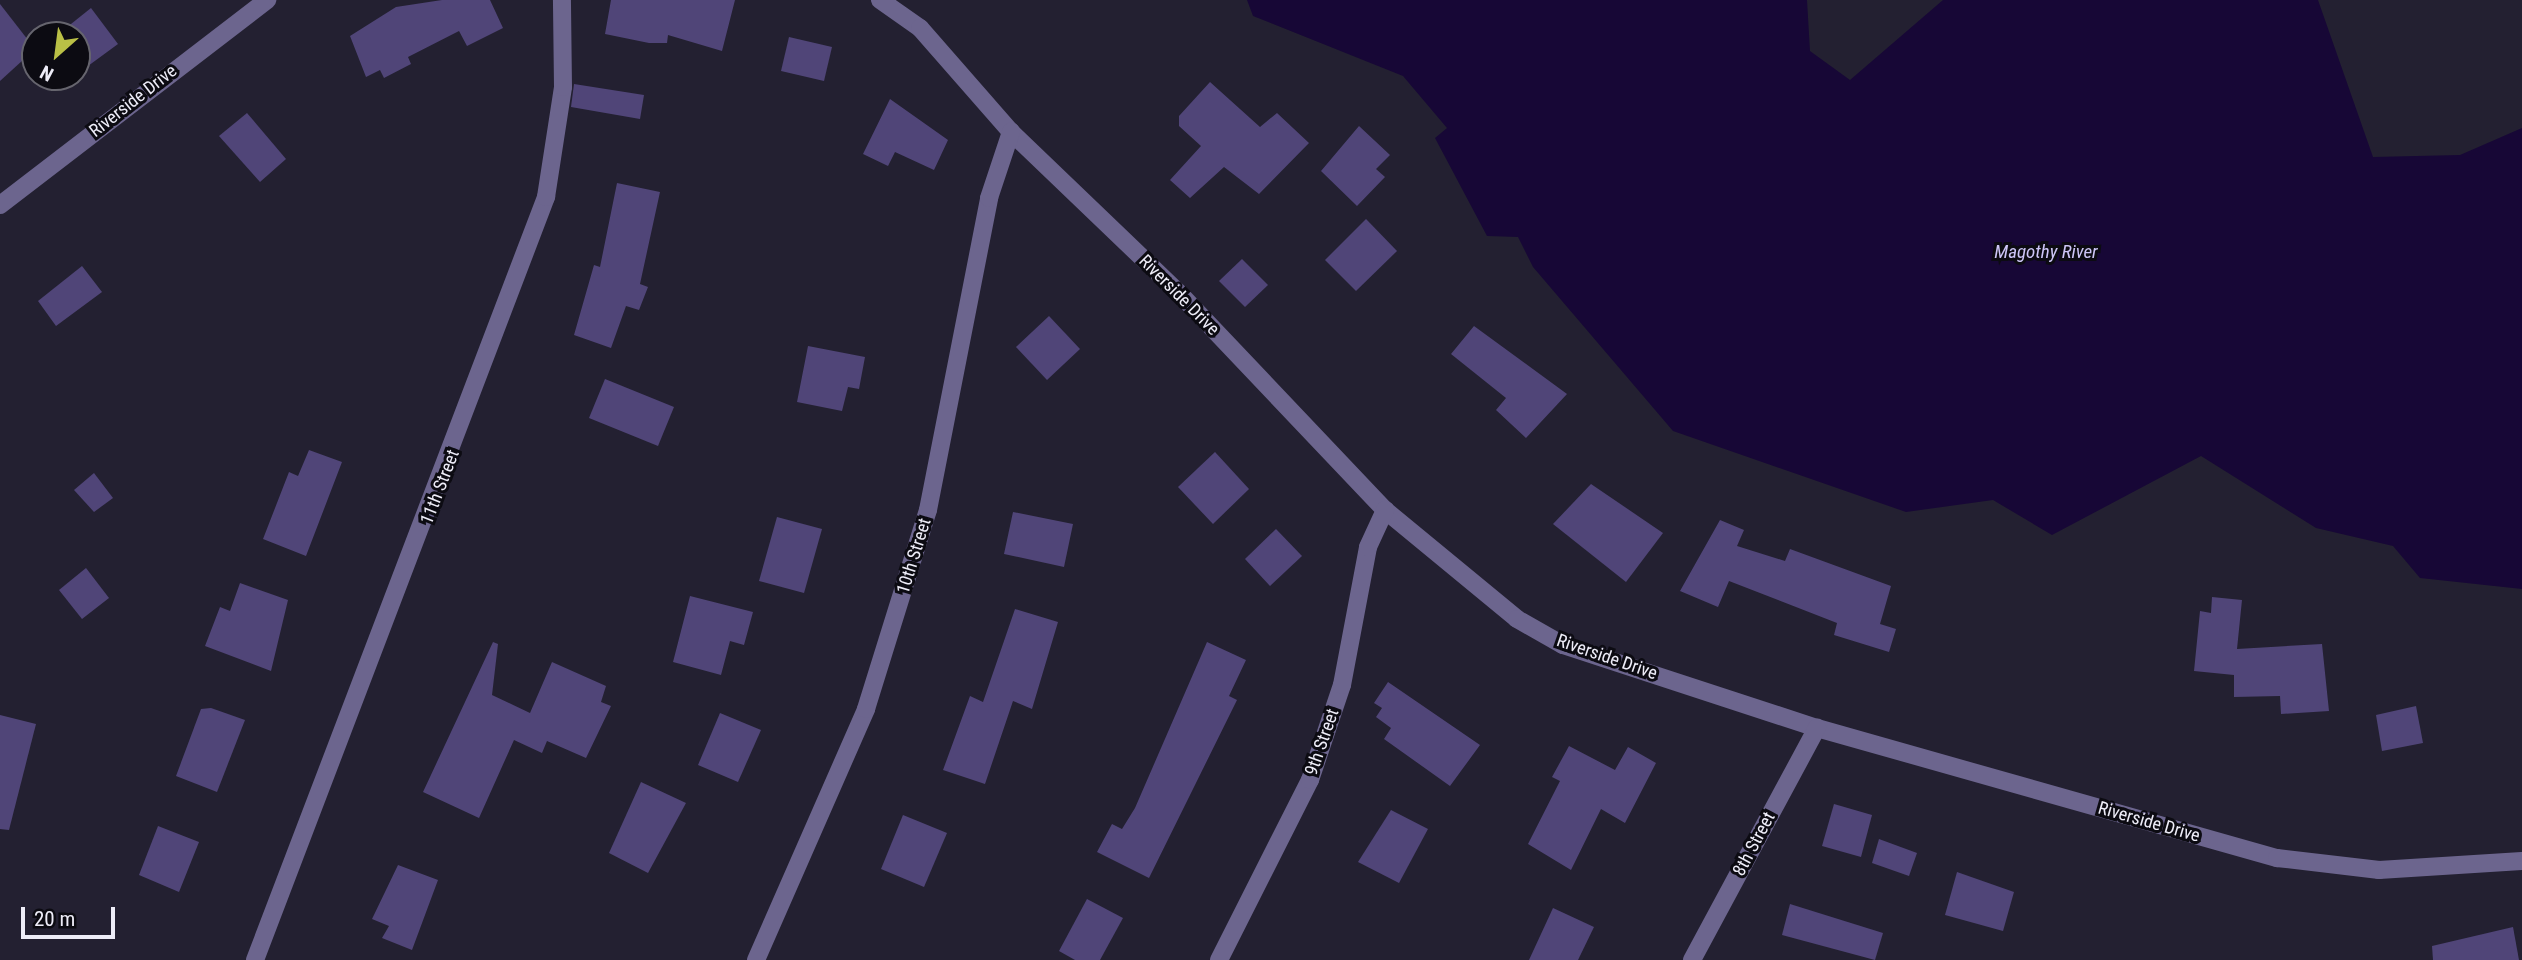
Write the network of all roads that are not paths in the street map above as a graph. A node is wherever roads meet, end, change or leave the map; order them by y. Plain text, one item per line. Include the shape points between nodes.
1 (267, 0) edge
2 (562, 0) edge
3 (880, 0) edge
4 (1011, 132) junction
5 (0, 205) edge
6 (1385, 510) junction
7 (1817, 728) junction
8 (2522, 861) edge
9 (255, 960) edge
10 (756, 960) edge
11 (1219, 960) edge
12 (1692, 960) edge

1 - 5 street, Riverside Drive
2 - 9 street, 11th Street via 563,87 546,197
3 - 4 street, Riverside Drive via 920,28
4 - 6 street, Riverside Drive via 1180,294
4 - 10 street, 10th Street via 989,198 928,510 866,709 804,862
6 - 7 street, Riverside Drive via 1517,619 1563,645
6 - 11 street, 9th Street via 1368,547 1342,685 1310,780
7 - 8 street, Riverside Drive via 2277,858 2379,870
7 - 12 street, 8th Street

